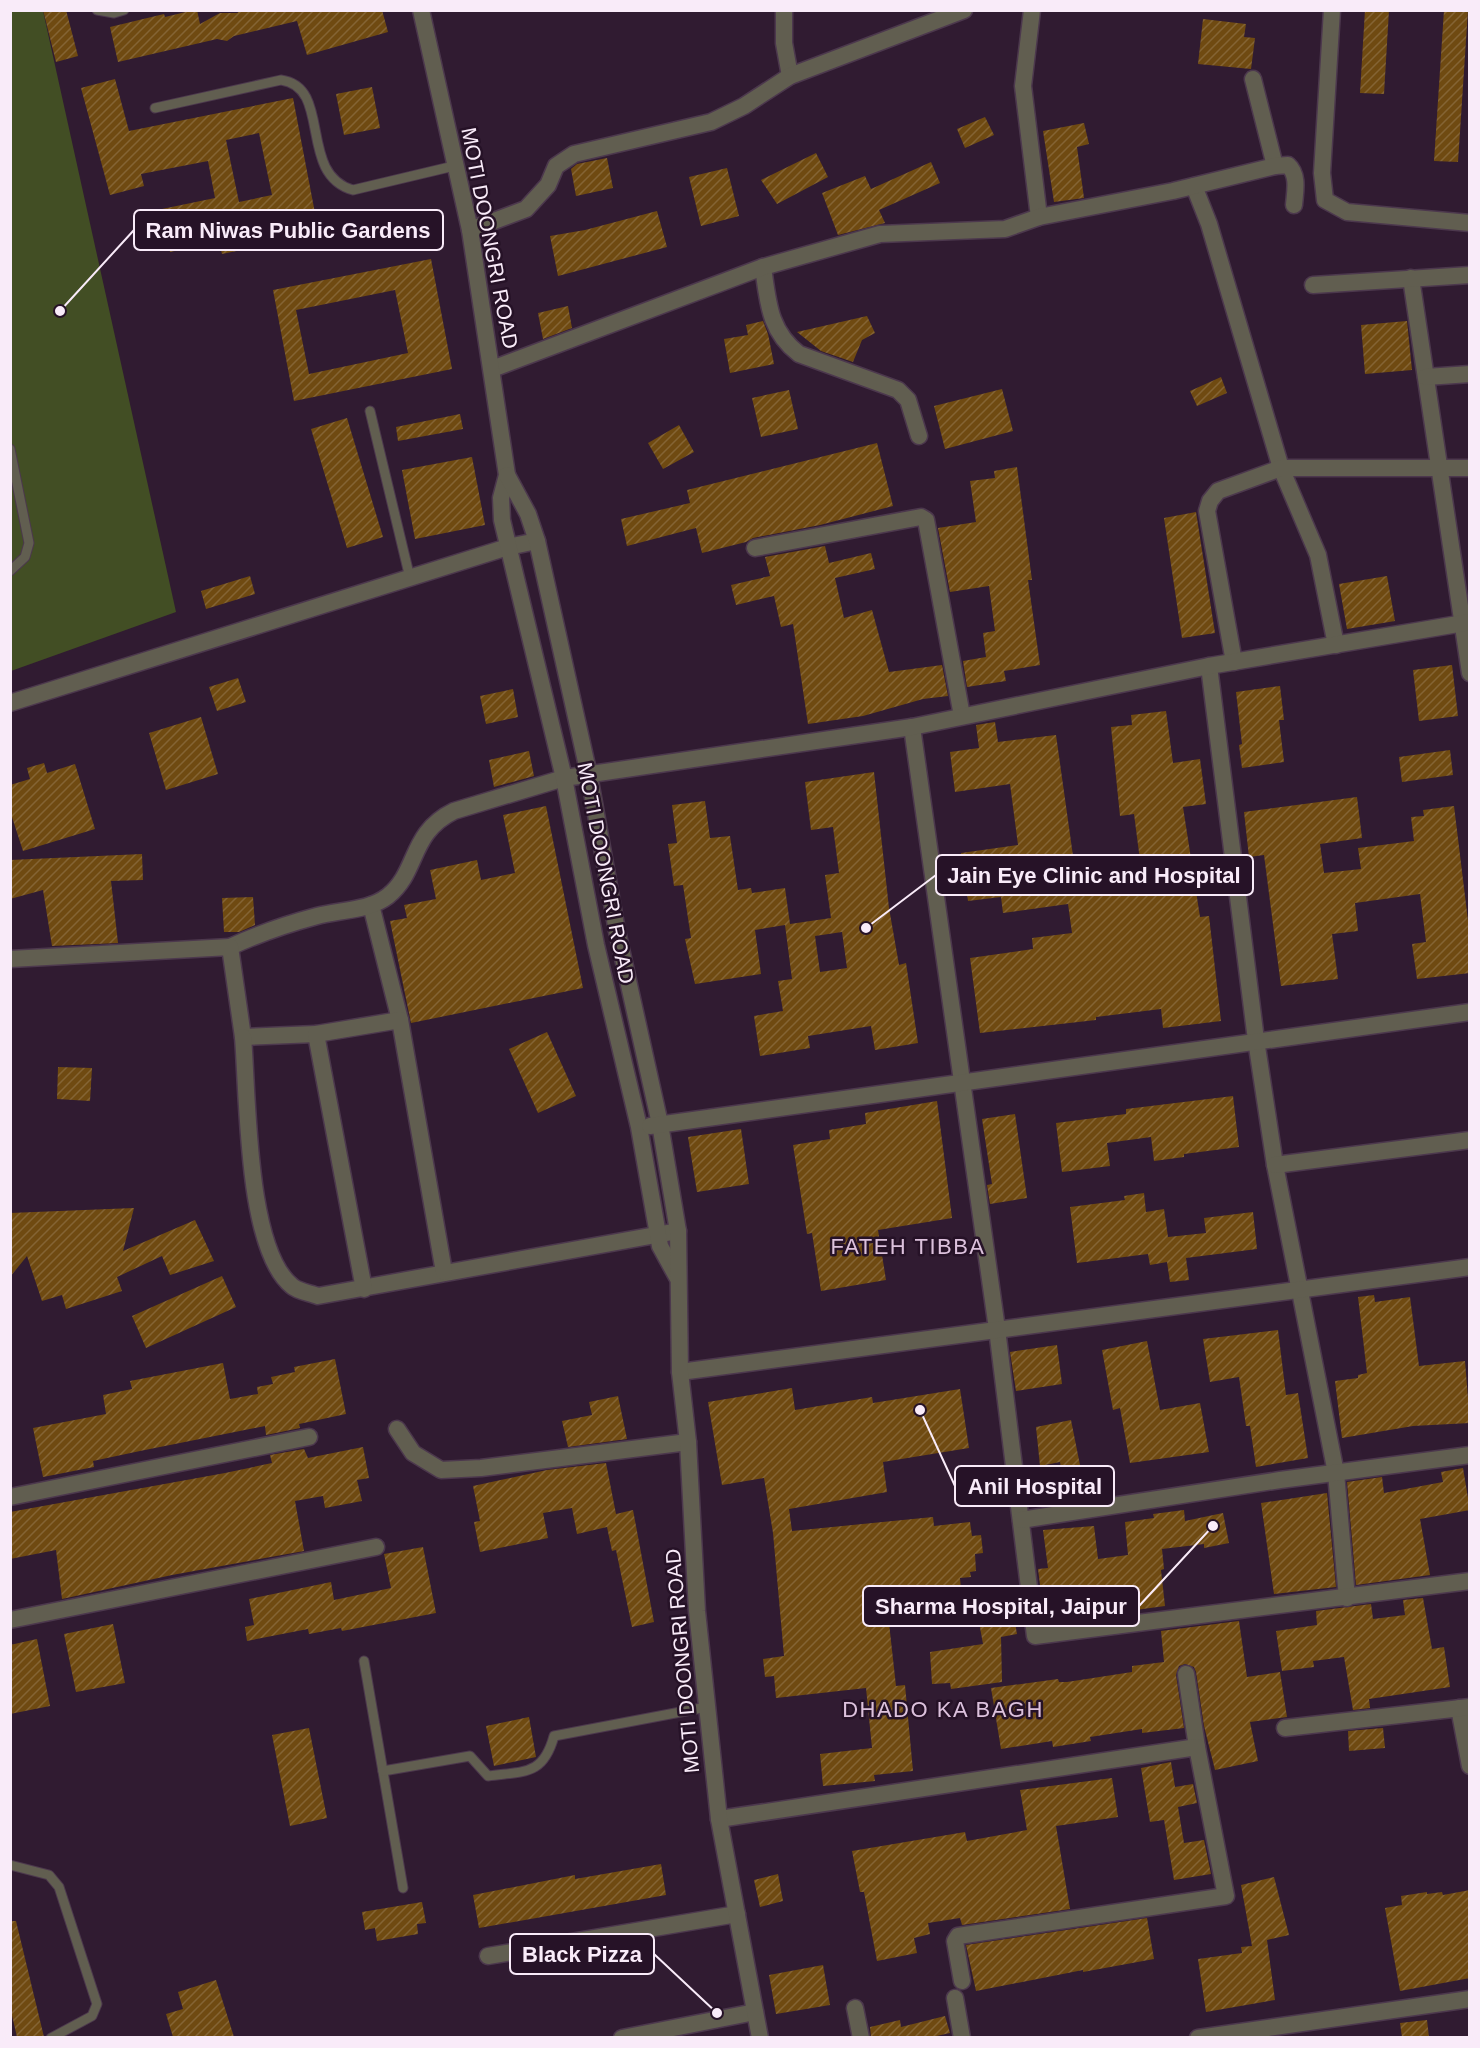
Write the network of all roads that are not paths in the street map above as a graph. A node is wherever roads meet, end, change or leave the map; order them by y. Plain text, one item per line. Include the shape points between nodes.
1 (97, 10) edge
2 (124, 10) edge
3 (421, 10) edge
4 (784, 10) edge
5 (964, 10) edge
6 (1032, 10) edge
7 (1332, 10) edge
8 (790, 76) junction
9 (1253, 79) dead end
10 (154, 108) dead end
11 (454, 166) junction
12 (1275, 166) junction
13 (1194, 186) junction
14 (1294, 206) dead end
15 (1039, 216) junction
16 (1470, 223) edge
17 (470, 230) junction
18 (764, 267) junction
19 (1470, 275) edge
20 (1411, 278) junction
21 (1313, 285) dead end
22 (492, 369) junction
23 (1470, 374) edge
24 (1426, 377) junction
25 (370, 411) dead end
26 (919, 436) dead end
27 (10, 449) edge
28 (1281, 468) junction
29 (1470, 468) edge
30 (1440, 469) junction
31 (507, 475) junction
32 (537, 541) junction
33 (508, 547) junction
34 (755, 548) dead end
35 (10, 571) edge
36 (410, 578) junction
37 (1466, 622) edge
38 (1336, 645) junction
39 (1234, 662) junction
40 (1209, 666) junction
41 (1470, 673) edge
42 (10, 703) edge
43 (962, 716) junction
44 (912, 727) junction
45 (589, 775) junction
46 (564, 778) junction
47 (371, 905) junction
48 (615, 915) junction
49 (591, 920) junction
50 (230, 947) junction
51 (10, 959) edge
52 (1470, 1012) edge
53 (400, 1020) junction
54 (316, 1034) junction
55 (243, 1037) junction
56 (1256, 1040) junction
57 (960, 1081) junction
58 (660, 1124) junction
59 (639, 1127) junction
60 (1470, 1140) edge
61 (1275, 1165) junction
62 (678, 1231) junction
63 (658, 1233) junction
64 (1470, 1267) edge
65 (444, 1272) junction
66 (676, 1277) junction
67 (363, 1289) junction
68 (1300, 1290) junction
69 (997, 1329) junction
70 (680, 1372) junction
71 (397, 1429) dead end
72 (309, 1437) dead end
73 (688, 1442) junction
74 (1470, 1455) edge
75 (1336, 1473) junction
76 (10, 1497) edge
77 (1021, 1520) junction
78 (376, 1547) dead end
79 (1470, 1581) edge
80 (1347, 1598) junction
81 (10, 1620) edge
82 (364, 1661) dead end
83 (1186, 1674) dead end
84 (708, 1707) junction
85 (1464, 1708) edge
86 (1285, 1728) dead end
87 (1197, 1747) junction
88 (1470, 1766) edge
89 (383, 1771) junction
90 (719, 1819) junction
91 (10, 1864) edge
92 (403, 1888) dead end
93 (737, 1914) junction
94 (488, 1956) dead end
95 (962, 1981) dead end
96 (955, 1998) dead end
97 (1470, 2000) edge
98 (855, 2008) dead end
99 (755, 2012) junction
100 (51, 2037) edge
101 (622, 2037) edge
102 (760, 2037) edge
103 (861, 2037) edge
104 (962, 2037) edge
105 (1198, 2037) edge

1 - 2 lane
3 - 11 street, MOTI DOONGRI ROAD
4 - 8 street
5 - 8 street
6 - 15 street via 1023,86
7 - 16 street via 1322,173 1325,200 1347,212
8 - 17 street via 711,123 574,154 556,166 548,185 526,209
9 - 12 street
10 - 11 lane via 281,80 292,82 301,88 308,103 324,167 338,185 353,190
11 - 17 street, MOTI DOONGRI ROAD
12 - 13 street
12 - 14 street via 1288,165 1293,169
13 - 15 street
13 - 28 street via 1209,224
15 - 18 street via 1005,229 880,234
17 - 22 street, MOTI DOONGRI ROAD
18 - 22 street
18 - 26 street via 769,311 786,344 799,354 898,390 908,400
19 - 20 street
20 - 21 street
20 - 24 street
22 - 31 street, MOTI DOONGRI ROAD
23 - 24 street
24 - 30 street
25 - 36 lane
27 - 35 lane via 29,543 25,557
28 - 30 street
28 - 38 street via 1318,555
28 - 39 street via 1218,491 1207,511
29 - 30 street
30 - 37 street
31 - 32 street, MOTI DOONGRI ROAD via 528,513
31 - 33 street, MOTI DOONGRI ROAD via 501,498
32 - 33 street
32 - 45 street, MOTI DOONGRI ROAD
33 - 36 street
33 - 46 street, MOTI DOONGRI ROAD
34 - 43 street via 927,520
36 - 42 street
37 - 38 street
37 - 41 street
38 - 39 street
39 - 40 street
40 - 43 street
40 - 56 street
43 - 44 street
44 - 45 street
44 - 57 street
45 - 46 street
45 - 48 street, MOTI DOONGRI ROAD
46 - 47 street via 439,818 427,829 388,897
46 - 49 street, MOTI DOONGRI ROAD
47 - 50 street via 319,915
47 - 53 street
48 - 49 street
48 - 58 street, MOTI DOONGRI ROAD
49 - 59 street, MOTI DOONGRI ROAD
50 - 51 street
50 - 55 street
52 - 56 street
53 - 54 street
53 - 65 street
54 - 55 street
54 - 67 street
55 - 67 street via 258,1216 274,1260 292,1287 318,1296
56 - 57 street
56 - 61 street
57 - 58 street
57 - 69 street
58 - 59 street
58 - 62 street, MOTI DOONGRI ROAD
59 - 63 street, MOTI DOONGRI ROAD
60 - 61 street
61 - 68 street
62 - 63 street
62 - 66 street, MOTI DOONGRI ROAD
63 - 65 street
63 - 66 street, MOTI DOONGRI ROAD via 664,1256
64 - 68 street
65 - 67 street
66 - 70 street, MOTI DOONGRI ROAD
68 - 69 street
68 - 75 street
69 - 70 street
69 - 77 street
70 - 73 street, MOTI DOONGRI ROAD
71 - 73 street via 413,1453 441,1470
72 - 76 street
73 - 84 street, MOTI DOONGRI ROAD via 697,1611
74 - 75 street
75 - 77 street
75 - 80 street
77 - 80 street via 1035,1636
78 - 81 street
79 - 80 street
82 - 89 lane
83 - 87 street
84 - 89 lane via 554,1736 545,1761 531,1770 488,1776 470,1756
84 - 90 street, MOTI DOONGRI ROAD
85 - 86 street
85 - 88 street
87 - 90 street
87 - 95 street via 1226,1896 958,1936 955,1941
89 - 92 lane
90 - 93 street, MOTI DOONGRI ROAD
91 - 100 lane via 49,1875 59,1887 97,2004 92,2016
93 - 94 street
93 - 99 street, MOTI DOONGRI ROAD
96 - 104 street
97 - 105 street
98 - 103 street
99 - 101 street
99 - 102 street, MOTI DOONGRI ROAD

